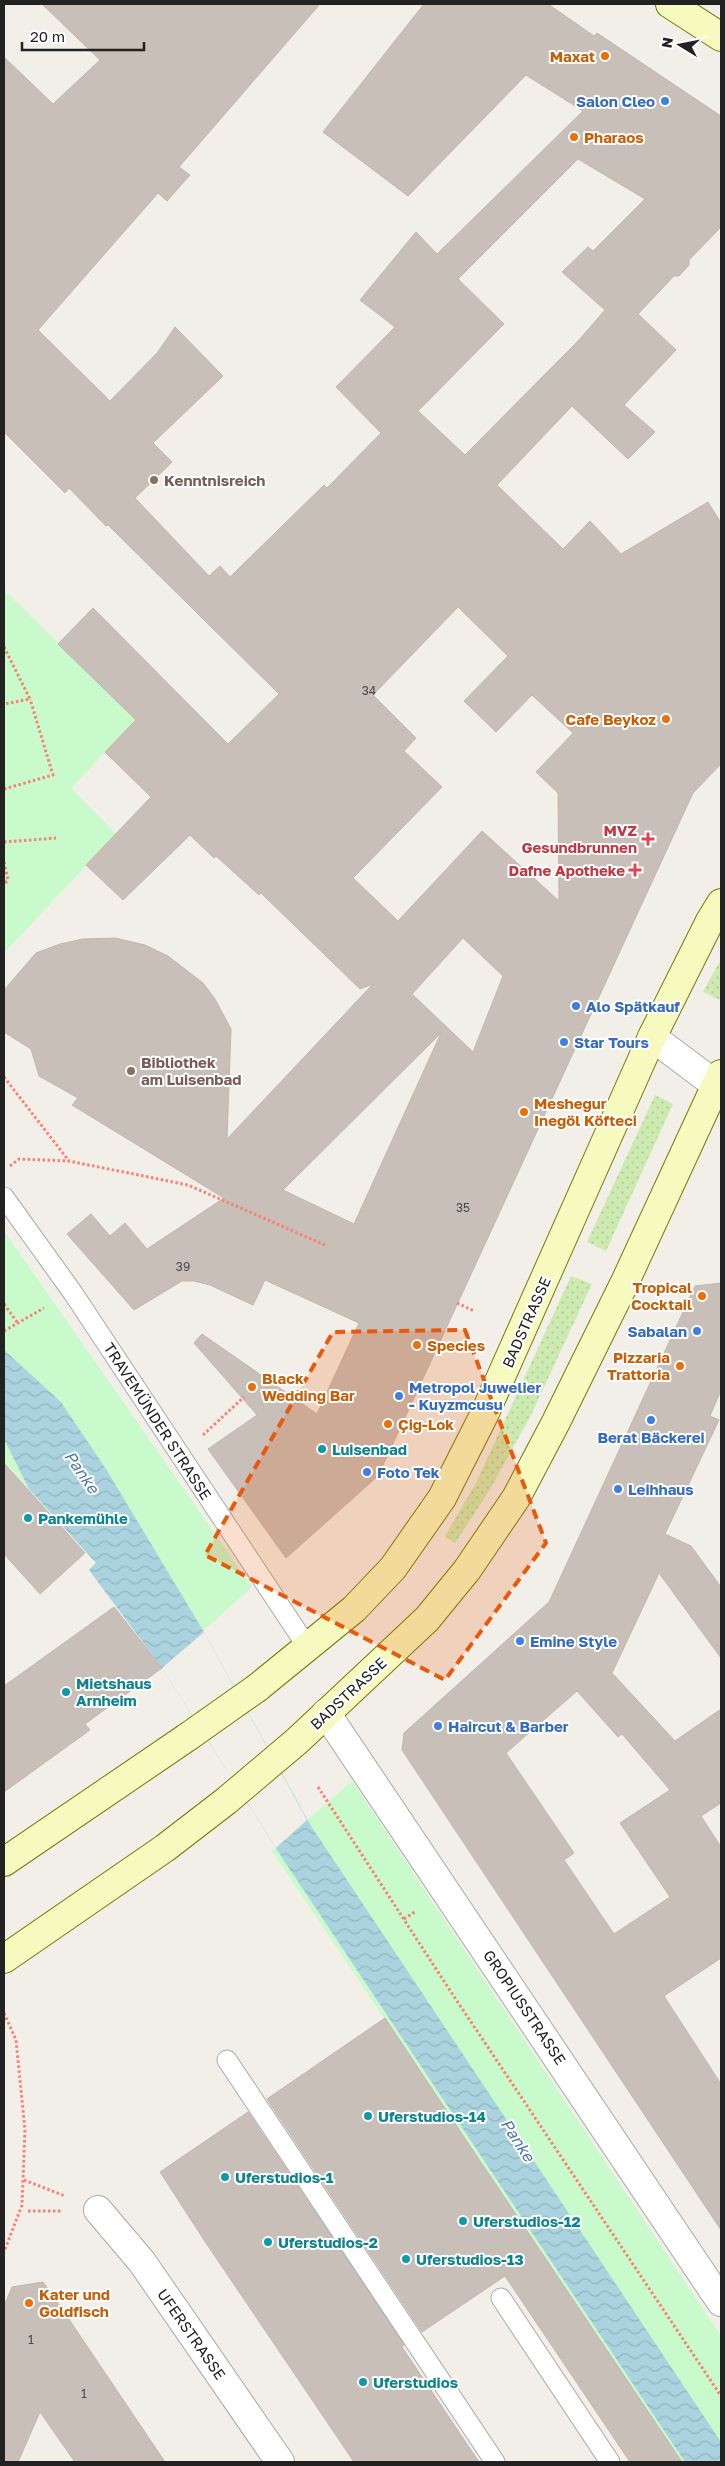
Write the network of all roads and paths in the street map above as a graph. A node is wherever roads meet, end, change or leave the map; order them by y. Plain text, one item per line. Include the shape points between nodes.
1 (670, 4) edge
2 (721, 37) edge
3 (4, 647) edge
4 (30, 699) junction
5 (4, 704) edge
6 (4, 788) edge
7 (56, 838) dead end
8 (4, 842) edge
9 (4, 862) edge
10 (4, 884) edge
11 (721, 903) edge
12 (652, 1037) junction
13 (4, 1077) edge
14 (720, 1084) edge
15 (68, 1161) junction
16 (4, 1171) edge
17 (4, 1197) edge
18 (325, 1245) dead end
19 (457, 1303) dead end
20 (4, 1304) edge
21 (474, 1312) dead end
22 (4, 1331) edge
23 (244, 1397) dead end
24 (179, 1454) junction
25 (308, 1648) junction
26 (326, 1713) junction
27 (318, 1787) dead end
28 (4, 1862) edge
29 (4, 1959) edge
30 (4, 2013) edge
31 (227, 2060) dead end
32 (24, 2180) junction
33 (98, 2210) joint
34 (4, 2252) edge
35 (501, 2298) dead end
36 (721, 2302) edge
37 (721, 2396) edge
38 (280, 2462) edge
39 (495, 2462) edge
40 (610, 2462) edge

1 - 2 main road
3 - 4 path
4 - 5 path
4 - 6 path via 53,775
7 - 8 path
9 - 10 path via 8,880
11 - 12 main road, BADSTRASSE
12 - 14 street
12 - 25 main road, BADSTRASSE via 488,1406 442,1498 393,1568 354,1609
13 - 15 path
14 - 26 main road, BADSTRASSE via 516,1498 467,1570 427,1619
15 - 16 path via 19,1160
15 - 18 path via 188,1185
17 - 24 lane, TRAVEMÜNDER STRASSE via 73,1293
19 - 21 path
20 - 22 path via 17,1322
23 - 24 path
24 - 25 lane, TRAVEMÜNDER STRASSE
25 - 28 main road, BADSTRASSE, bridge via 189,1736
26 - 29 main road, BADSTRASSE via 226,1801 165,1848
26 - 36 street, GROPIUSSTRASSE
27 - 37 path
30 - 32 path via 16,2040 25,2130
31 - 39 lane
32 - 33 path
32 - 34 path via 22,2205
33 - 38 street, UFERSTRASSE via 142,2262
35 - 40 lane

